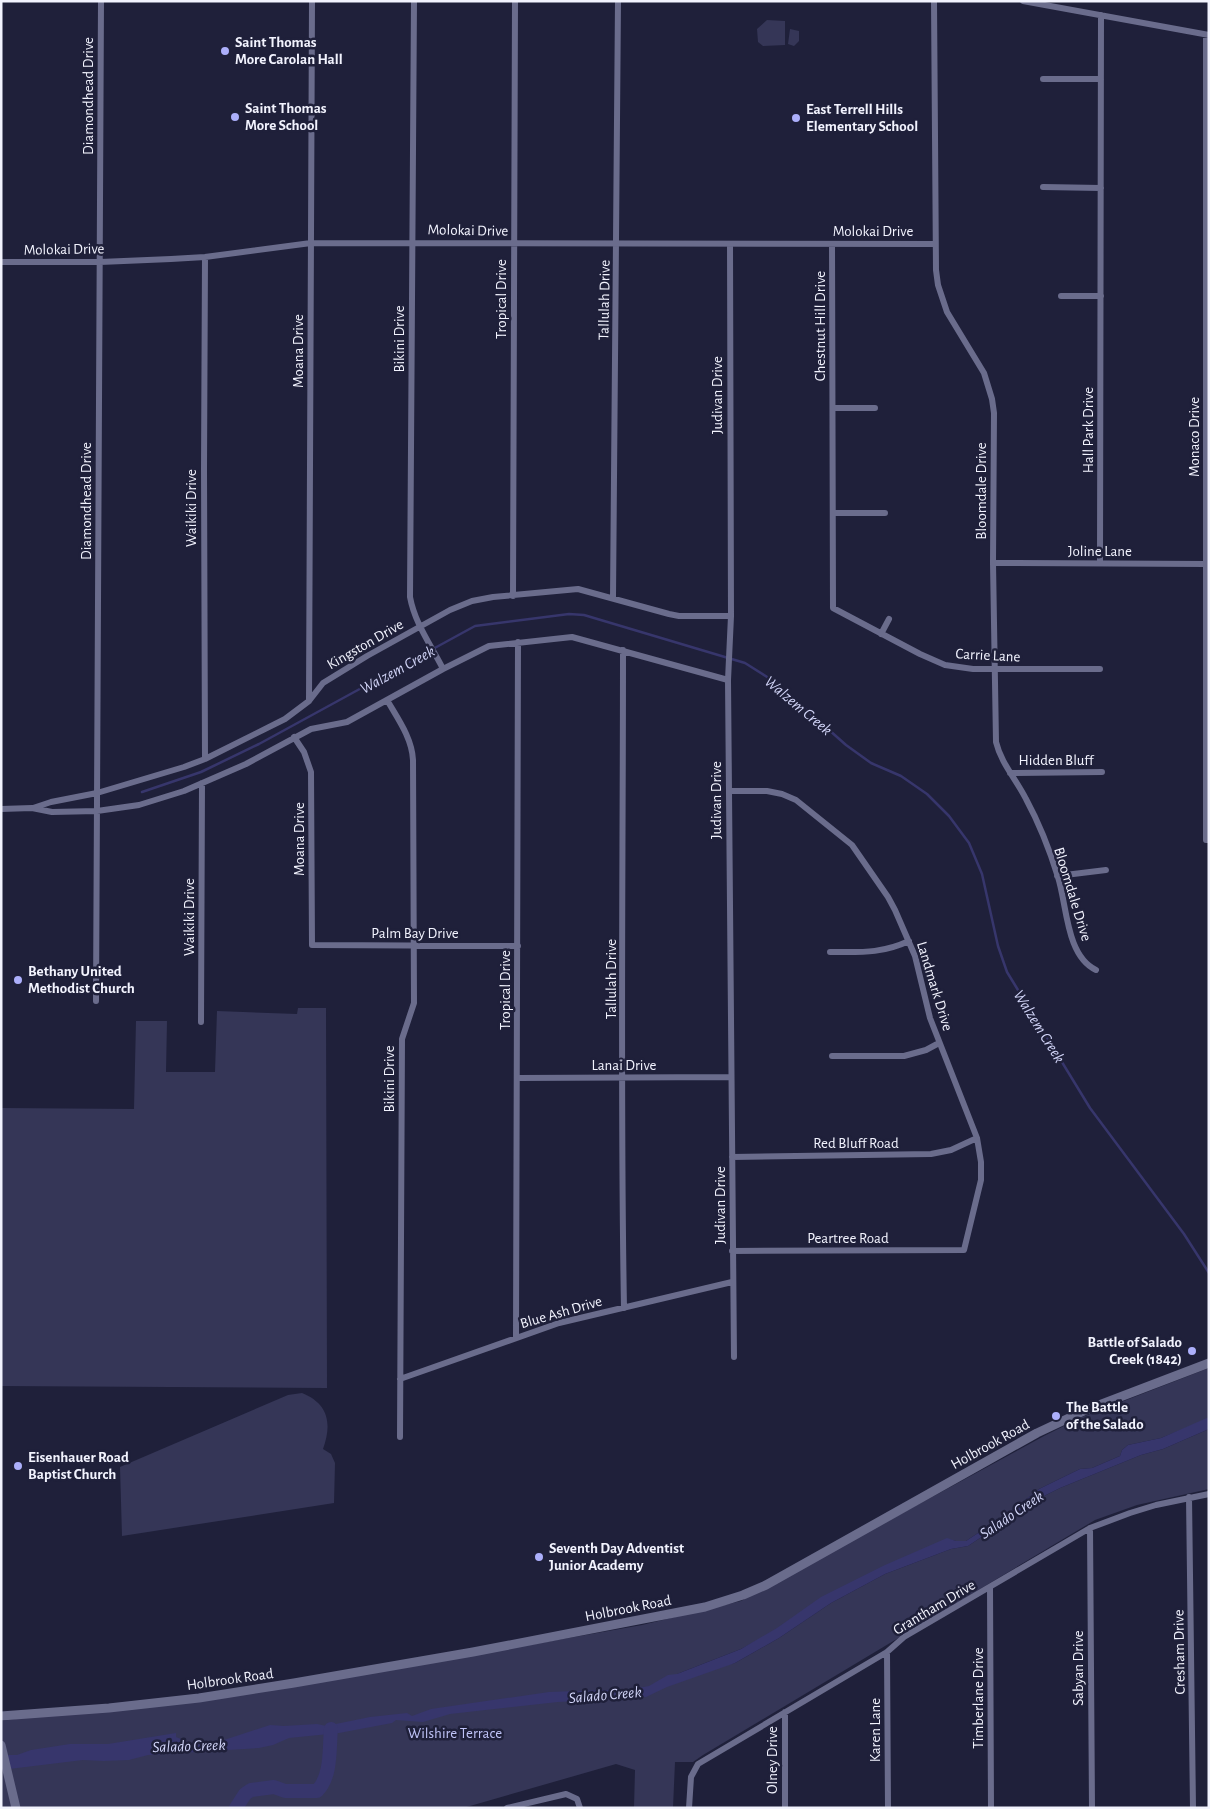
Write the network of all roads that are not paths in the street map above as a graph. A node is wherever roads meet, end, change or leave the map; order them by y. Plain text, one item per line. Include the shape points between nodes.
1 (101, 1) edge
2 (312, 1) edge
3 (414, 1) edge
4 (515, 1) edge
5 (618, 1) edge
6 (934, 1) edge
7 (1023, 1) edge
8 (1101, 15) junction
9 (1207, 35) edge
10 (1101, 78) junction
11 (1043, 79) dead end
12 (1043, 187) dead end
13 (1101, 188) junction
14 (412, 242) junction
15 (311, 243) junction
16 (514, 243) junction
17 (617, 243) junction
18 (730, 244) junction
19 (832, 244) junction
20 (935, 244) junction
21 (205, 257) junction
22 (1, 262) edge
23 (100, 262) junction
24 (1208, 291) edge
25 (1061, 296) dead end
26 (1101, 296) junction
27 (1208, 397) edge
28 (833, 408) junction
29 (875, 408) dead end
30 (885, 512) dead end
31 (833, 513) junction
32 (993, 563) junction
33 (1100, 563) junction
34 (1206, 564) junction
35 (513, 596) junction
36 (613, 598) junction
37 (833, 608) joint
38 (731, 616) junction
39 (889, 619) dead end
40 (420, 627) junction
41 (882, 634) junction
42 (518, 642) junction
43 (623, 650) junction
44 (443, 669) junction
45 (995, 669) junction
46 (1100, 669) dead end
47 (728, 680) junction
48 (387, 700) junction
49 (309, 701) junction
50 (294, 737) junction
51 (205, 759) junction
52 (1102, 772) dead end
53 (1010, 773) junction
54 (202, 783) junction
55 (729, 791) junction
56 (97, 793) junction
57 (32, 808) junction
58 (1, 809) edge
59 (97, 811) junction
60 (1208, 840) edge
61 (1106, 870) dead end
62 (1058, 876) junction
63 (909, 941) junction
64 (312, 945) joint
65 (414, 946) junction
66 (518, 946) junction
67 (830, 952) dead end
68 (1096, 970) dead end
69 (96, 1001) dead end
70 (200, 1022) dead end
71 (940, 1043) junction
72 (832, 1056) dead end
73 (731, 1077) junction
74 (518, 1078) junction
75 (623, 1078) junction
76 (977, 1138) junction
77 (732, 1156) junction
78 (964, 1250) joint
79 (732, 1251) junction
80 (732, 1282) junction
81 (624, 1308) junction
82 (516, 1337) junction
83 (734, 1357) dead end
84 (1209, 1363) edge
85 (400, 1379) junction
86 (400, 1437) dead end
87 (1209, 1494) edge
88 (1190, 1496) junction
89 (1090, 1528) junction
90 (990, 1588) junction
91 (887, 1652) junction
92 (785, 1712) junction
93 (1, 1716) edge
94 (1, 1745) edge
95 (16, 1808) edge
96 (507, 1808) edge
97 (580, 1808) edge
98 (689, 1808) edge
99 (785, 1808) edge
100 (888, 1808) edge
101 (991, 1808) edge
102 (1092, 1808) edge
103 (1193, 1808) edge

1 - 23 street, Diamondhead Drive
2 - 15 street, Moana Drive
3 - 14 street, Bikini Drive
4 - 16 street, Tropical Drive
5 - 17 street, Tallulah Drive
6 - 20 street, Bloomdale Drive
7 - 8 street
8 - 9 street
8 - 10 street, Hall Park Drive
9 - 24 street, Monaco Drive
10 - 11 street
10 - 13 street, Hall Park Drive
12 - 13 street
13 - 26 street, Hall Park Drive
14 - 15 street, Molokai Drive
14 - 16 street, Molokai Drive
14 - 40 street, Bikini Drive via 410,598
15 - 21 street, Molokai Drive
15 - 49 street, Moana Drive
16 - 17 street, Molokai Drive
16 - 35 street, Tropical Drive
17 - 18 street, Molokai Drive
17 - 36 street, Tallulah Drive
18 - 19 street, Molokai Drive
18 - 38 street, Judivan Drive
19 - 20 street, Molokai Drive
19 - 28 street, Chestnut Hill Drive
20 - 32 street, Bloomdale Drive via 942,299 954,326 984,373 992,399
21 - 23 street, Molokai Drive
21 - 51 street, Waikiki Drive
22 - 23 street, Molokai Drive
23 - 56 street, Diamondhead Drive
24 - 27 street, Monaco Drive
25 - 26 street
26 - 33 street, Hall Park Drive
27 - 34 street, Monaco Drive
28 - 29 street
28 - 31 street, Chestnut Hill Drive
30 - 31 street
31 - 37 street, Chestnut Hill Drive
32 - 33 street, Joline Lane
32 - 45 street, Bloomdale Drive
33 - 34 street, Joline Lane
34 - 60 street, Monaco Drive
35 - 36 street, Kingston Drive via 571,589
35 - 40 street, Kingston Drive via 472,601
36 - 38 street, Kingston Drive via 679,616
37 - 41 street, Carrie Lane
38 - 47 street, Judivan Drive
39 - 41 street
40 - 44 street, Bikini Drive
40 - 49 street, Kingston Drive via 323,683
41 - 45 street, Carrie Lane via 945,665
42 - 43 street, Kingston Drive via 572,637
42 - 44 street, Kingston Drive via 489,646
42 - 66 street, Tropical Drive
43 - 47 street, Kingston Drive
43 - 75 street, Tallulah Drive
44 - 48 street, Kingston Drive
45 - 46 street, Carrie Lane
45 - 53 street, Bloomdale Drive via 996,742
47 - 55 street, Judivan Drive
48 - 50 street, Kingston Drive via 347,722 310,729
48 - 65 street, Bikini Drive via 412,749
49 - 51 street, Kingston Drive via 285,718
50 - 54 street, Kingston Drive via 246,764
50 - 64 street, Moana Drive via 311,772
51 - 56 street, Kingston Drive
52 - 53 street, Hidden Bluff
53 - 62 street, Bloomdale Drive via 1027,801
54 - 59 street, Kingston Drive via 139,805
54 - 70 street, Waikiki Drive
55 - 63 street, Landmark Drive via 767,791 790,797 846,840 888,897
55 - 73 street, Judivan Drive
56 - 57 street, Kingston Drive
56 - 59 street, Diamondhead Drive
57 - 58 street, Kingston Drive
57 - 59 street, Kingston Drive via 52,812
59 - 69 street, Diamondhead Drive
61 - 62 street
62 - 68 street, Bloomdale Drive via 1075,948 1088,966
63 - 67 street via 876,952
63 - 71 street, Landmark Drive via 918,964 925,1005
64 - 65 street, Palm Bay Drive
65 - 66 street, Palm Bay Drive
65 - 85 street, Bikini Drive via 414,1003 402,1039
66 - 74 street, Tropical Drive
71 - 72 street via 904,1056
71 - 76 street, Landmark Drive
73 - 75 street, Lanai Drive
73 - 77 street, Judivan Drive
74 - 75 street, Lanai Drive
74 - 82 street, Tropical Drive
75 - 81 street, Tallulah Drive
76 - 77 street, Red Bluff Road via 951,1150 931,1154
76 - 78 street, Landmark Drive via 981,1180
77 - 79 street, Judivan Drive
78 - 79 street, Peartree Road
79 - 80 street, Judivan Drive
80 - 81 street, Blue Ash Drive
80 - 83 street, Judivan Drive
81 - 82 street, Blue Ash Drive via 559,1322
82 - 85 street, Blue Ash Drive
84 - 93 street, Holbrook Road via 1086,1410 1038,1433 772,1581 720,1603 473,1652 284,1685 139,1705
85 - 86 street, Bikini Drive
87 - 88 street, Grantham Drive
88 - 89 street, Grantham Drive via 1130,1512
88 - 103 street, Cresham Drive
89 - 90 street, Grantham Drive
89 - 102 street, Sabyan Drive
90 - 91 street, Grantham Drive via 904,1637
90 - 101 street, Timberlane Drive
91 - 92 street, Grantham Drive
91 - 100 street, Karen Lane
92 - 98 street, Grantham Drive via 698,1764 691,1777
92 - 99 street, Olney Drive
94 - 95 street
96 - 97 street via 566,1794 577,1799

